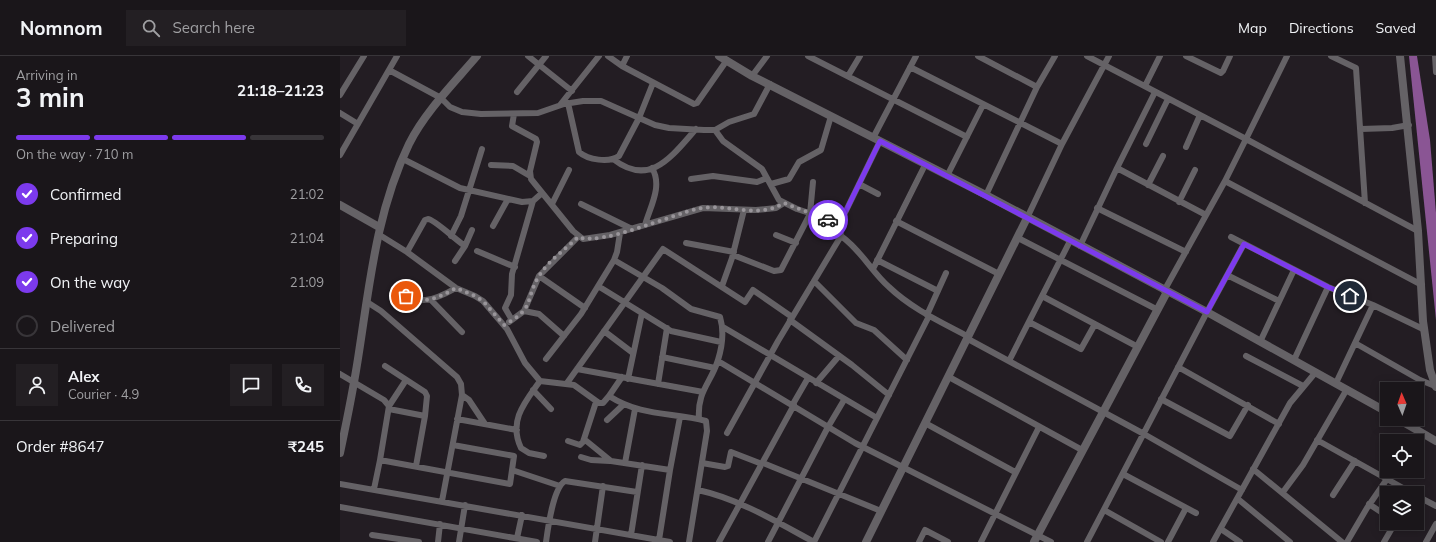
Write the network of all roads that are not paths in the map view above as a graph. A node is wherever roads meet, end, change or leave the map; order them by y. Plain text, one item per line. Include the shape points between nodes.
1 (364, 56) edge
2 (397, 56) edge
3 (477, 56) edge
4 (528, 56) edge
5 (546, 56) edge
6 (599, 56) edge
7 (608, 56) edge
8 (627, 56) edge
9 (719, 56) edge
10 (767, 56) edge
11 (808, 56) edge
12 (860, 56) edge
13 (916, 56) edge
14 (978, 56) edge
15 (1055, 56) edge
16 (1087, 56) edge
17 (1109, 56) edge
18 (1160, 56) edge
19 (1186, 56) edge
20 (1230, 56) edge
21 (1287, 56) edge
22 (1331, 56) edge
23 (1400, 56) edge
24 (1434, 56) edge
25 (817, 58) edge
26 (727, 60) junction
27 (538, 65) junction
28 (1104, 65) junction
29 (1436, 65) edge
30 (622, 66) junction
31 (910, 67) junction
32 (389, 70) junction
33 (1436, 72) edge
34 (752, 76) junction
35 (848, 76) junction
36 (653, 83) junction
37 (770, 84) junction
38 (1145, 86) junction
39 (1037, 88) junction
40 (572, 91) junction
41 (517, 92) dead end
42 (1155, 92) junction
43 (340, 95) edge
44 (441, 98) junction
45 (1168, 99) junction
46 (893, 100) junction
47 (568, 103) junction
48 (983, 104) junction
49 (559, 106) junction
50 (340, 113) edge
51 (514, 114) junction
52 (1200, 115) junction
53 (830, 116) junction
54 (639, 118) junction
55 (1021, 123) junction
56 (358, 124) junction
57 (1409, 125) junction
58 (696, 129) junction
59 (1360, 129) junction
60 (715, 130) junction
61 (967, 138) junction
62 (1246, 139) junction
63 (877, 140) junction
64 (1062, 144) junction
65 (1146, 144) dead end
66 (1186, 147) dead end
67 (482, 149) dead end
68 (340, 155) edge
69 (1163, 156) dead end
70 (403, 159) junction
71 (612, 159) junction
72 (490, 165) dead end
73 (925, 165) junction
74 (652, 168) junction
75 (1117, 168) junction
76 (569, 170) dead end
77 (1195, 170) dead end
78 (530, 176) junction
79 (947, 176) junction
80 (691, 178) dead end
81 (769, 181) junction
82 (1225, 181) junction
83 (813, 182) dead end
84 (859, 184) junction
85 (1148, 185) junction
86 (468, 189) junction
87 (542, 193) junction
88 (878, 194) dead end
89 (986, 195) junction
90 (508, 199) junction
91 (533, 201) junction
92 (1180, 202) junction
93 (784, 203) junction
94 (1365, 203) junction
95 (552, 204) junction
96 (581, 204) dead end
97 (340, 206) edge
98 (1097, 208) junction
99 (744, 210) junction
100 (810, 214) junction
101 (1206, 215) junction
102 (1027, 218) junction
103 (896, 221) junction
104 (840, 223) junction
105 (645, 225) junction
106 (493, 226) dead end
107 (632, 229) junction
108 (472, 230) dead end
109 (378, 231) junction
110 (1418, 231) junction
111 (620, 232) junction
112 (776, 235) dead end
113 (451, 236) junction
114 (841, 236) junction
115 (578, 237) junction
116 (1230, 237) dead end
117 (1018, 238) junction
118 (1070, 241) junction
119 (686, 243) dead end
120 (796, 243) junction
121 (1244, 244) junction
122 (465, 246) junction
123 (1080, 246) junction
124 (477, 251) dead end
125 (407, 252) junction
126 (1186, 252) junction
127 (733, 254) junction
128 (614, 260) junction
129 (877, 260) junction
130 (1060, 260) junction
131 (455, 261) dead end
132 (515, 267) junction
133 (873, 269) junction
134 (1294, 270) junction
135 (946, 273) dead end
136 (999, 274) junction
137 (1227, 275) junction
138 (539, 276) junction
139 (643, 277) junction
140 (814, 280) junction
141 (1422, 285) junction
142 (598, 286) junction
143 (722, 286) junction
144 (396, 287) dead end
145 (1328, 287) junction
146 (456, 288) junction
147 (938, 290) junction
148 (1166, 292) junction
149 (1042, 296) junction
150 (431, 300) junction
151 (1279, 301) junction
152 (367, 302) junction
153 (624, 303) junction
154 (1373, 305) junction
155 (585, 308) junction
156 (1158, 310) junction
157 (524, 311) junction
158 (1207, 312) junction
159 (642, 313) junction
160 (928, 315) junction
161 (791, 319) junction
162 (512, 320) junction
163 (1029, 322) junction
164 (1095, 324) junction
165 (504, 325) junction
166 (667, 328) junction
167 (723, 328) junction
168 (1425, 330) junction
169 (604, 331) junction
170 (462, 332) dead end
171 (564, 336) junction
172 (968, 338) junction
173 (721, 342) junction
174 (1260, 342) junction
175 (1355, 343) junction
176 (1138, 347) junction
177 (633, 353) junction
178 (770, 355) junction
179 (839, 356) junction
180 (1246, 356) dead end
181 (662, 357) junction
182 (546, 359) dead end
183 (907, 360) junction
184 (1294, 360) junction
185 (718, 361) junction
186 (1009, 361) junction
187 (385, 366) dead end
188 (1178, 367) junction
189 (715, 368) junction
190 (577, 369) junction
191 (1315, 373) junction
192 (340, 374) edge
193 (949, 377) junction
194 (625, 378) junction
195 (808, 378) junction
196 (406, 380) junction
197 (540, 381) junction
198 (353, 382) junction
199 (755, 382) junction
200 (567, 383) junction
201 (816, 383) junction
202 (1336, 383) junction
203 (658, 384) junction
204 (1303, 386) junction
205 (1436, 387) edge
206 (1347, 389) junction
207 (533, 390) junction
208 (702, 392) junction
209 (462, 395) junction
210 (889, 395) junction
211 (609, 396) junction
212 (844, 400) junction
213 (1161, 400) junction
214 (596, 402) junction
215 (623, 405) junction
216 (793, 405) junction
217 (1248, 406) junction
218 (389, 407) junction
219 (1380, 408) edge
220 (551, 409) dead end
221 (635, 409) junction
222 (1102, 412) junction
223 (424, 416) junction
224 (680, 417) junction
225 (877, 418) junction
226 (457, 419) junction
227 (699, 419) junction
228 (607, 420) dead end
229 (926, 423) junction
230 (485, 424) junction
231 (1279, 424) junction
232 (1410, 426) edge
233 (828, 427) junction
234 (1039, 427) junction
235 (517, 430) junction
236 (727, 433) dead end
237 (1144, 434) junction
238 (584, 439) junction
239 (1317, 440) junction
240 (568, 441) dead end
241 (1436, 441) edge
242 (519, 444) junction
243 (453, 446) junction
244 (863, 447) junction
245 (1082, 450) junction
246 (340, 453) edge
247 (514, 456) junction
248 (544, 456) dead end
249 (581, 457) dead end
250 (380, 460) junction
251 (611, 461) junction
252 (1355, 461) junction
253 (625, 463) junction
254 (702, 463) junction
255 (762, 464) junction
256 (642, 465) junction
257 (416, 466) junction
258 (903, 467) junction
259 (1253, 469) junction
260 (512, 470) junction
261 (670, 470) junction
262 (448, 472) junction
263 (1015, 472) junction
264 (1123, 474) junction
265 (801, 479) junction
266 (1387, 479) junction
267 (340, 484) edge
268 (560, 486) junction
269 (603, 486) junction
270 (1400, 486) edge
271 (374, 489) junction
272 (698, 490) junction
273 (1242, 490) junction
274 (637, 492) junction
275 (1283, 492) junction
276 (838, 494) junction
277 (1333, 495) dead end
278 (1238, 499) junction
279 (1424, 500) edge
280 (442, 501) junction
281 (740, 504) junction
282 (1369, 504) junction
283 (466, 505) junction
284 (1436, 506) edge
285 (340, 507) edge
286 (1186, 508) junction
287 (1104, 510) junction
288 (881, 511) junction
289 (1380, 511) edge
290 (1196, 513) dead end
291 (996, 514) junction
292 (522, 515) junction
293 (550, 520) junction
294 (440, 524) junction
295 (778, 524) junction
296 (1436, 524) edge
297 (462, 528) junction
298 (597, 529) junction
299 (1221, 529) junction
300 (1391, 530) edge
301 (372, 535) dead end
302 (497, 535) junction
303 (630, 535) junction
304 (1036, 539) edge
305 (521, 540) edge
306 (659, 540) junction
307 (419, 542) edge
308 (438, 542) edge
309 (459, 542) edge
310 (496, 542) edge
311 (537, 542) edge
312 (546, 542) edge
313 (595, 542) edge
314 (628, 542) edge
315 (670, 542) edge
316 (689, 542) edge
317 (719, 542) edge
318 (768, 542) edge
319 (814, 542) edge
320 (866, 542) edge
321 (919, 542) edge
322 (948, 542) edge
323 (981, 542) edge
324 (1051, 542) edge
325 (1087, 542) edge
326 (1161, 542) edge
327 (1168, 542) edge
328 (1213, 542) edge
329 (1240, 542) edge
330 (1290, 542) edge
331 (1342, 542) edge
332 (1347, 542) edge
333 (1384, 542) edge
334 (1426, 542) edge

1 - 43 street
2 - 32 street
3 - 44 street
4 - 27 street
5 - 27 street
6 - 40 street
7 - 30 street
8 - 30 street
9 - 26 street
10 - 34 street
11 - 25 street
12 - 35 street
13 - 31 street
14 - 39 street
15 - 39 street
16 - 28 street
17 - 28 street
18 - 38 street
19 - 20 street via 1221,73
21 - 62 street
22 - 59 street via 1356,68
23 - 57 street
24 - 29 street
25 - 35 street
26 - 34 street
26 - 36 street via 694,104
27 - 40 street
27 - 41 street
28 - 38 street
28 - 64 street
29 - 33 street
30 - 36 street
31 - 46 street
31 - 48 street
32 - 44 street
32 - 56 street
34 - 37 street
35 - 46 street
36 - 54 street
37 - 53 street
37 - 60 street via 754,114 729,122
38 - 42 street
39 - 55 street
40 - 49 street
42 - 45 street
42 - 75 street
44 - 51 street via 450,107 462,112
44 - 70 street via 409,144
45 - 52 street
45 - 65 street
46 - 61 street
46 - 63 street
47 - 49 street
47 - 54 street via 583,100 601,101
47 - 71 street via 579,152 593,159
48 - 55 street
48 - 61 street
49 - 51 street via 538,113
50 - 56 street
51 - 78 street via 512,126 537,142
52 - 62 street
52 - 66 street
53 - 63 street
53 - 81 street via 821,150 799,162 789,179
54 - 58 street via 669,128
54 - 71 street via 619,156
55 - 64 street
55 - 89 street
56 - 68 street
57 - 59 street
57 - 110 street
58 - 60 street
58 - 74 street via 669,160
59 - 94 street
60 - 81 street via 723,141 762,169
61 - 79 street
62 - 82 street
62 - 94 street
63 - 73 street
63 - 84 street
64 - 102 street
67 - 86 street
69 - 85 street
70 - 86 street via 447,182
70 - 109 street
71 - 74 street via 631,170
72 - 78 street via 514,166
73 - 79 street
73 - 103 street
74 - 105 street via 657,178 657,187
75 - 85 street
75 - 98 street
76 - 95 street
77 - 92 street
78 - 87 street
79 - 89 street
80 - 81 street via 713,176 756,182
81 - 93 street via 779,200
82 - 101 street
82 - 141 street
83 - 100 street
84 - 88 street
84 - 104 street
85 - 92 street
86 - 90 street
86 - 113 street via 461,216
87 - 91 street
87 - 95 street
89 - 102 street
90 - 91 street
90 - 106 street
91 - 132 street
92 - 101 street
93 - 99 street via 776,208
93 - 100 street
94 - 110 street
95 - 115 street
96 - 107 street
97 - 109 street
98 - 123 street
98 - 126 street
99 - 105 street via 703,208
99 - 127 street
100 - 104 street
100 - 120 street
101 - 126 street
102 - 117 street
102 - 118 street
103 - 129 street
103 - 136 street
104 - 114 street
105 - 107 street
107 - 111 street
108 - 122 street
109 - 125 street
109 - 152 street
110 - 141 street
111 - 115 street via 591,239
111 - 128 street via 618,252
112 - 120 street
113 - 122 street
113 - 125 street via 434,221 425,220
114 - 133 street
114 - 140 street
115 - 138 street
116 - 121 street
117 - 130 street
117 - 136 street
118 - 123 street
118 - 130 street
119 - 127 street
120 - 127 street via 781,270 777,271
121 - 134 street
121 - 137 street
122 - 131 street
123 - 148 street
124 - 132 street
125 - 146 street
126 - 148 street
127 - 143 street
128 - 139 street
128 - 142 street
129 - 133 street
129 - 147 street
130 - 149 street
130 - 156 street
132 - 162 street via 511,280 511,295 505,308
133 - 160 street via 890,288
134 - 145 street
134 - 151 street
135 - 147 street
136 - 172 street
137 - 151 street
137 - 158 street
138 - 155 street
138 - 157 street
139 - 143 street via 663,249
139 - 153 street
139 - 167 street via 691,309 720,317
140 - 161 street
140 - 183 street via 856,323 874,330
141 - 168 street
142 - 153 street
142 - 155 street
143 - 161 street via 745,302 753,290
144 - 150 street via 410,298
145 - 154 street
145 - 184 street
146 - 150 street
146 - 165 street via 483,301
147 - 160 street
148 - 156 street
148 - 158 street
149 - 163 street
149 - 164 street
150 - 170 street
151 - 174 street
152 - 198 street
152 - 209 street via 381,311 457,377
153 - 159 street
153 - 169 street
154 - 168 street
154 - 175 street
155 - 171 street
156 - 176 street
157 - 162 street
157 - 171 street via 539,314
158 - 174 street
158 - 188 street
159 - 166 street
159 - 177 street
160 - 172 street
160 - 183 street
161 - 178 street
161 - 179 street
162 - 165 street
163 - 164 street via 1081,349
163 - 186 street
164 - 176 street
165 - 197 street via 525,363
166 - 173 street via 678,333
166 - 181 street
167 - 173 street
167 - 178 street
168 - 205 street via 1430,370
169 - 177 street
169 - 190 street
171 - 182 street
172 - 186 street
172 - 193 street
173 - 185 street
174 - 184 street
175 - 202 street
175 - 205 street
176 - 222 street
177 - 194 street
178 - 195 street
178 - 199 street
179 - 201 street
179 - 210 street
180 - 204 street
181 - 189 street
181 - 203 street
183 - 210 street
184 - 191 street
185 - 189 street
185 - 199 street
186 - 222 street
187 - 196 street
188 - 213 street
188 - 217 street
189 - 208 street
190 - 194 street
190 - 200 street
191 - 202 street
191 - 204 street
192 - 198 street
193 - 229 street
193 - 234 street
194 - 203 street
194 - 211 street
195 - 201 street
195 - 216 street
196 - 218 street
196 - 223 street via 425,392 427,396
197 - 200 street
197 - 207 street
198 - 218 street
198 - 246 street
199 - 216 street
199 - 236 street
200 - 214 street via 582,390
201 - 212 street
202 - 206 street
203 - 208 street
204 - 231 street via 1293,398
206 - 219 street
206 - 239 street
207 - 220 street
207 - 235 street via 516,419
208 - 227 street
209 - 226 street
209 - 230 street via 469,400
210 - 225 street
211 - 214 street via 603,403
211 - 215 street
212 - 225 street
212 - 233 street
213 - 217 street via 1230,436
213 - 237 street
214 - 238 street
215 - 221 street
215 - 228 street
216 - 233 street
216 - 255 street
217 - 231 street
218 - 223 street
218 - 250 street
221 - 224 street
221 - 253 street
222 - 237 street
222 - 245 street
223 - 257 street
224 - 227 street
224 - 261 street
225 - 244 street
226 - 230 street
226 - 243 street
227 - 254 street via 706,421 707,424
229 - 258 street
229 - 263 street
230 - 235 street
231 - 259 street
232 - 241 street
233 - 244 street
233 - 265 street
234 - 245 street
234 - 263 street
235 - 242 street
237 - 264 street
237 - 273 street
238 - 240 street via 580,445
238 - 251 street
239 - 252 street
239 - 275 street
242 - 247 street
242 - 248 street via 524,451
243 - 247 street
243 - 262 street
244 - 258 street
244 - 276 street
245 - 304 street
247 - 260 street
249 - 251 street
250 - 257 street
250 - 271 street
251 - 253 street
252 - 266 street
252 - 277 street
253 - 256 street
254 - 255 street via 728,466 731,452
254 - 272 street
255 - 265 street
255 - 281 street
256 - 261 street
256 - 274 street
257 - 262 street
258 - 288 street
258 - 291 street
259 - 273 street
259 - 275 street
260 - 262 street via 510,484
260 - 268 street
261 - 306 street
262 - 280 street
263 - 291 street
264 - 286 street
264 - 287 street
265 - 276 street
265 - 295 street
266 - 270 street
266 - 282 street
267 - 271 street
268 - 269 street via 568,480
268 - 293 street
269 - 274 street
269 - 298 street
271 - 280 street
272 - 281 street
272 - 316 street
273 - 278 street
274 - 303 street
275 - 331 street
276 - 288 street
276 - 319 street
278 - 299 street
278 - 330 street
279 - 284 street
280 - 283 street
281 - 295 street
281 - 317 street
282 - 289 street
282 - 332 street
283 - 292 street
283 - 297 street
285 - 294 street
286 - 290 street
286 - 327 street
287 - 325 street
287 - 326 street
288 - 320 street
291 - 304 street
291 - 323 street
292 - 293 street
292 - 305 street
293 - 298 street
293 - 312 street
294 - 297 street
294 - 308 street
295 - 318 street
295 - 319 street
296 - 334 street
297 - 302 street
297 - 309 street
298 - 303 street
298 - 313 street
299 - 328 street
299 - 329 street
300 - 333 street
301 - 307 street
302 - 305 street
302 - 310 street
303 - 306 street
303 - 314 street
304 - 324 street
305 - 311 street
306 - 315 street
321 - 322 street via 925,530

